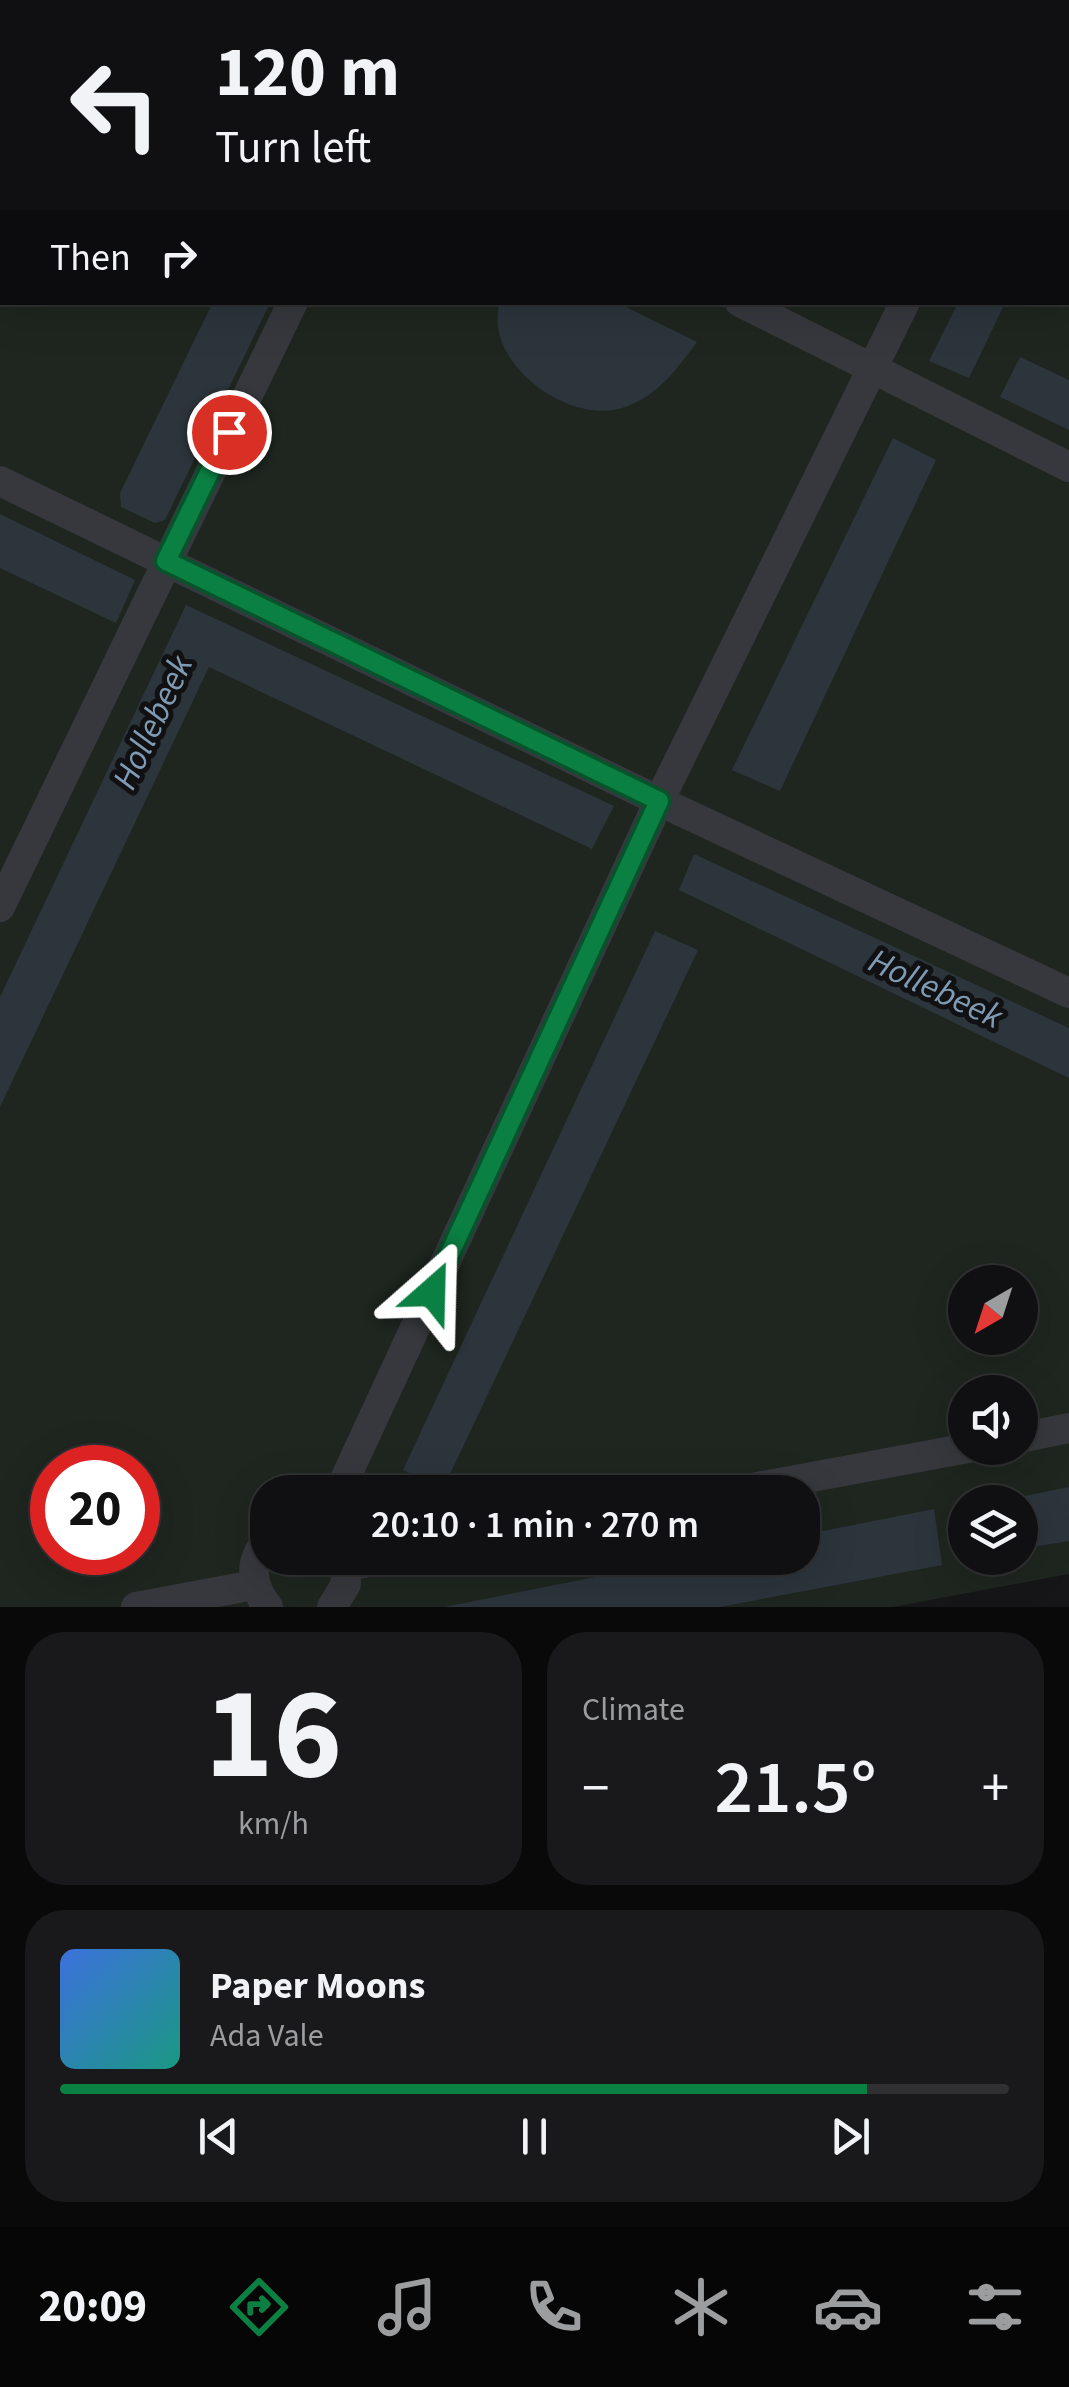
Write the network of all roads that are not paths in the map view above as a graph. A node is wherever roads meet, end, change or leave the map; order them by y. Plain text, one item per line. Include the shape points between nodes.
1 (291, 305) edge
2 (746, 305) edge
3 (903, 305) edge
4 (873, 369) junction
5 (1069, 467) edge
6 (0, 481) edge
7 (166, 561) junction
8 (659, 801) junction
9 (0, 907) edge
10 (1069, 993) edge
11 (1069, 1428) edge
12 (1038, 1434) edge
13 (948, 1452) edge
14 (348, 1475) edge
15 (820, 1475) edge
16 (346, 1575) edge
17 (261, 1596) edge
18 (136, 1607) edge
19 (332, 1607) edge

1 - 7 lane
2 - 4 lane
3 - 4 lane
4 - 5 lane
4 - 8 lane
6 - 7 lane
7 - 8 lane
7 - 9 lane
8 - 10 lane
8 - 14 lane
11 - 12 lane
13 - 15 lane
16 - 19 lane
17 - 18 lane

